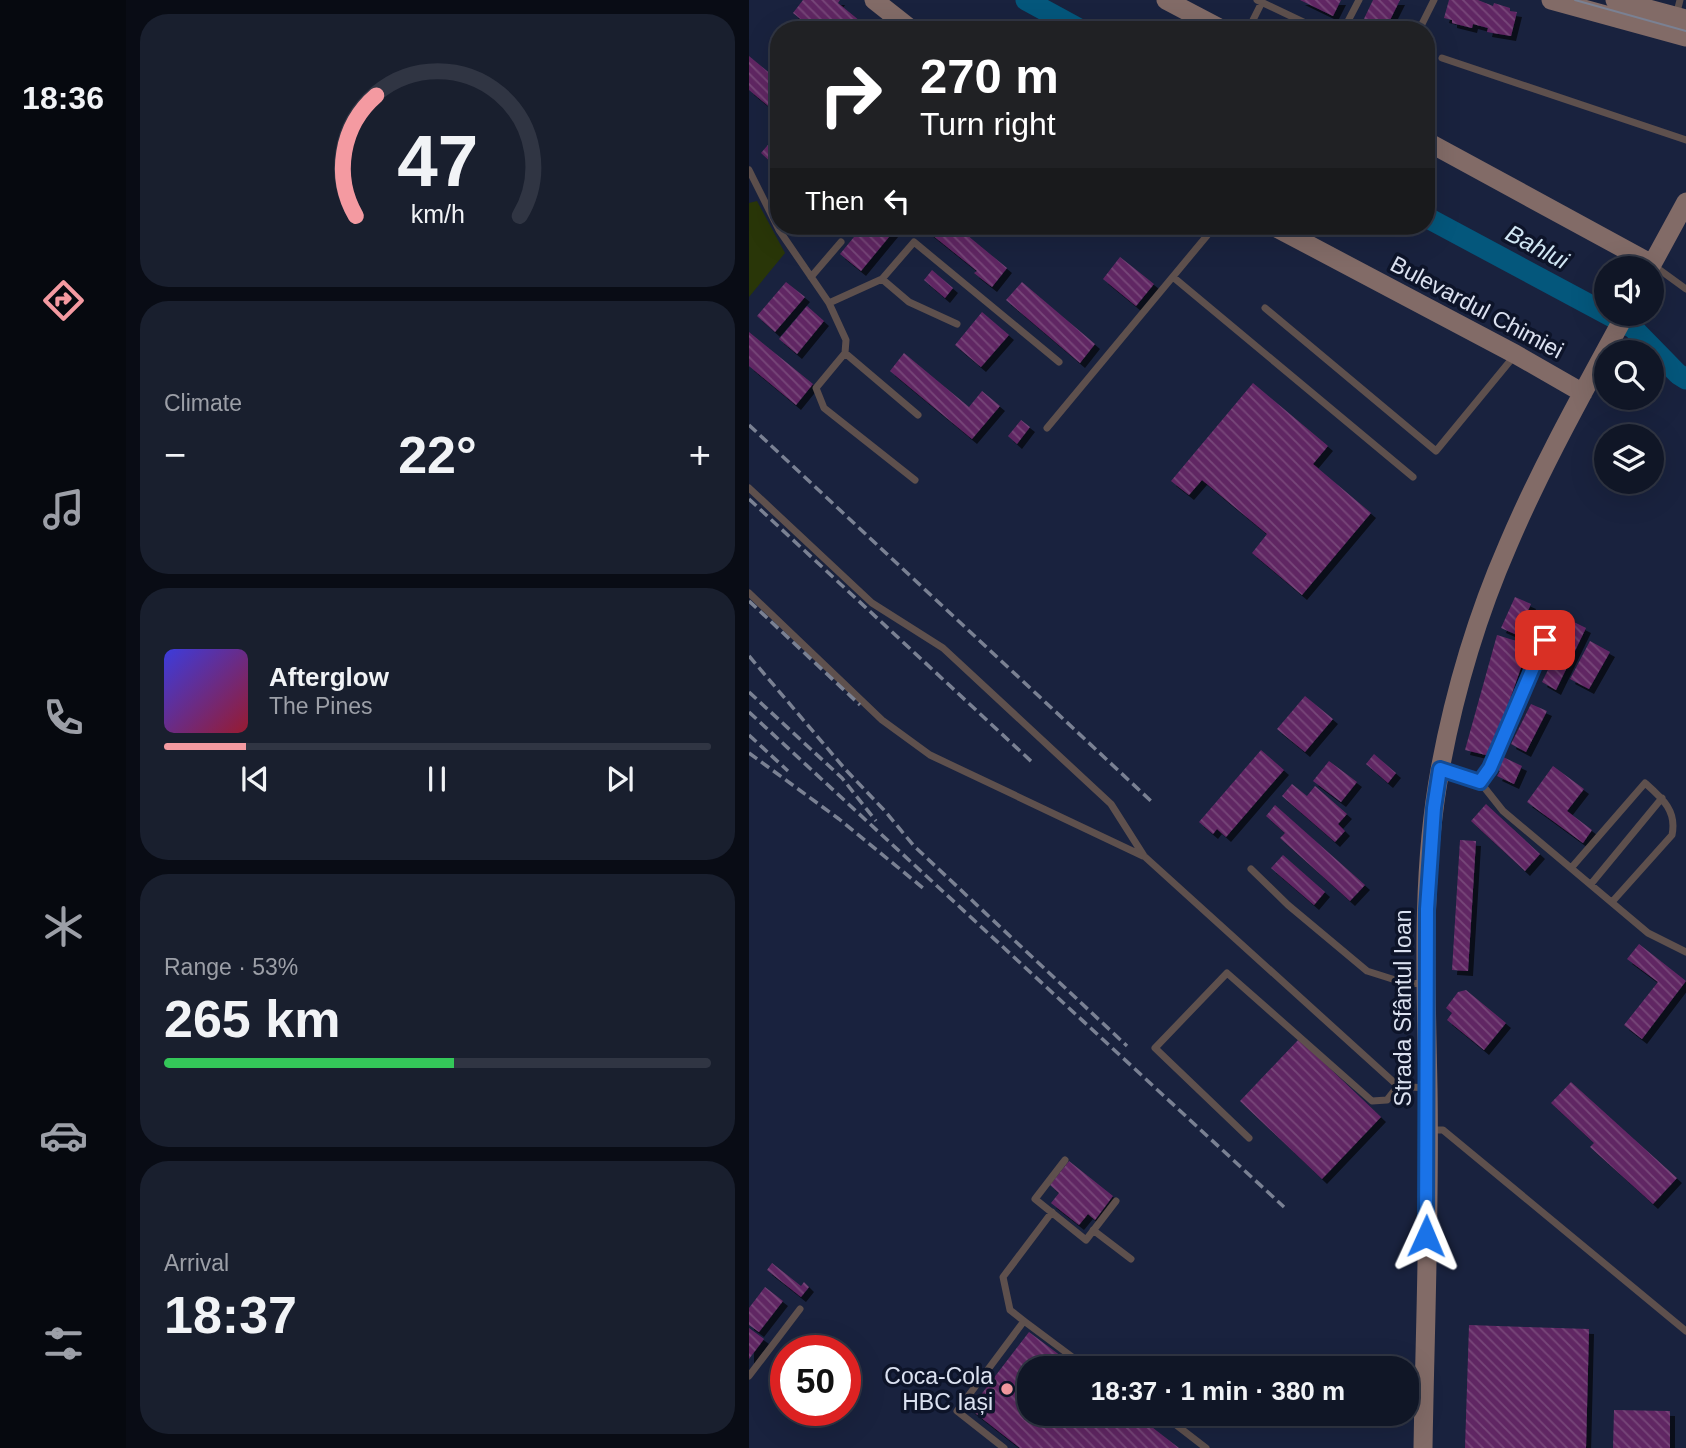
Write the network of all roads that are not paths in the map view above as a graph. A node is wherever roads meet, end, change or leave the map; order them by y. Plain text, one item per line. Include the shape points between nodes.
1 (874, 0) edge
2 (1166, 0) edge
3 (1359, 0) edge
4 (1434, 0) edge
5 (1551, 0) edge
6 (1615, 0) edge
7 (1260, 1) edge
8 (901, 21) edge
9 (1206, 21) edge
10 (1252, 21) edge
11 (1301, 21) edge
12 (1348, 21) edge
13 (1424, 21) edge
14 (1680, 21) edge
15 (1442, 58) dead end
16 (1686, 141) edge
17 (1435, 146) edge
18 (749, 170) edge
19 (1686, 202) edge
20 (770, 212) edge
21 (782, 235) edge
22 (1208, 235) edge
23 (1290, 235) edge
24 (841, 242) dead end
25 (1633, 256) edge
26 (1656, 256) edge
27 (1664, 275) edge
28 (811, 277) junction
29 (1173, 277) junction
30 (882, 279) junction
31 (1686, 289) edge
32 (829, 303) junction
33 (1265, 308) dead end
34 (957, 324) dead end
35 (1619, 326) edge
36 (845, 353) junction
37 (1515, 354) junction
38 (1059, 362) dead end
39 (1583, 393) junction
40 (918, 415) dead end
41 (1047, 428) dead end
42 (1413, 477) dead end
43 (915, 480) dead end
44 (749, 488) edge
45 (749, 593) edge
46 (1545, 640) dead end
47 (1440, 769) junction
48 (1480, 782) junction
49 (1662, 798) junction
50 (1144, 856) junction
51 (1572, 867) junction
52 (1251, 869) dead end
53 (1591, 884) junction
54 (1612, 902) junction
55 (1686, 951) edge
56 (1427, 983) junction
57 (1398, 1086) junction
58 (1428, 1088) junction
59 (1428, 1130) junction
60 (1249, 1138) dead end
61 (1065, 1160) dead end
62 (1116, 1201) dead end
63 (1052, 1212) junction
64 (1093, 1230) junction
65 (1131, 1259) dead end
66 (800, 1309) dead end
67 (1024, 1321) junction
68 (1686, 1331) edge
69 (1071, 1356) edge
70 (749, 1376) edge
71 (1178, 1426) edge
72 (1005, 1448) edge
73 (1206, 1448) edge
74 (1423, 1448) edge

1 - 8 main road
2 - 9 main road
3 - 12 lane
4 - 13 lane
5 - 14 main road
6 - 14 main road
7 - 10 lane
7 - 11 lane
15 - 16 lane
17 - 25 main road
18 - 20 lane
19 - 26 main road
21 - 28 lane
22 - 29 lane
23 - 37 main road, Bulevardul Chimiei
24 - 28 lane
27 - 31 lane
28 - 32 lane
29 - 41 lane
29 - 42 lane
30 - 32 lane
30 - 34 lane via 909,302
30 - 38 lane via 914,242
32 - 36 lane via 846,340
33 - 37 lane via 1436,451
35 - 39 main road, Strada Sfântul Ioan
36 - 40 lane
36 - 43 lane via 816,388 824,408
37 - 39 main road, Bulevardul Chimiei
39 - 47 main road, Strada Sfântul Ioan via 1490,588
44 - 50 lane via 872,603 943,649 1111,804
45 - 50 lane via 882,720 930,755
46 - 48 lane
47 - 48 lane
47 - 56 main road, Strada Sfântul Ioan via 1427,909
48 - 51 lane via 1503,811
49 - 51 lane via 1645,783
49 - 53 lane
49 - 54 lane via 1675,821 1672,835
50 - 57 lane
51 - 53 lane
52 - 56 lane via 1367,971 1408,984
53 - 54 lane
54 - 55 lane via 1648,933
56 - 58 main road, Strada Sfântul Ioan
57 - 58 lane
57 - 60 lane via 1387,1100 1372,1101 1227,973 1155,1048
58 - 59 main road, Strada Sfântul Ioan
59 - 68 lane via 1443,1130
59 - 74 main road, Strada Sfântul Ioan
61 - 63 lane via 1035,1199
62 - 64 lane
63 - 64 lane via 1086,1240
63 - 67 lane via 1003,1277 1010,1310
64 - 65 lane
66 - 70 lane
67 - 69 lane
67 - 72 lane via 957,1411
71 - 73 lane

